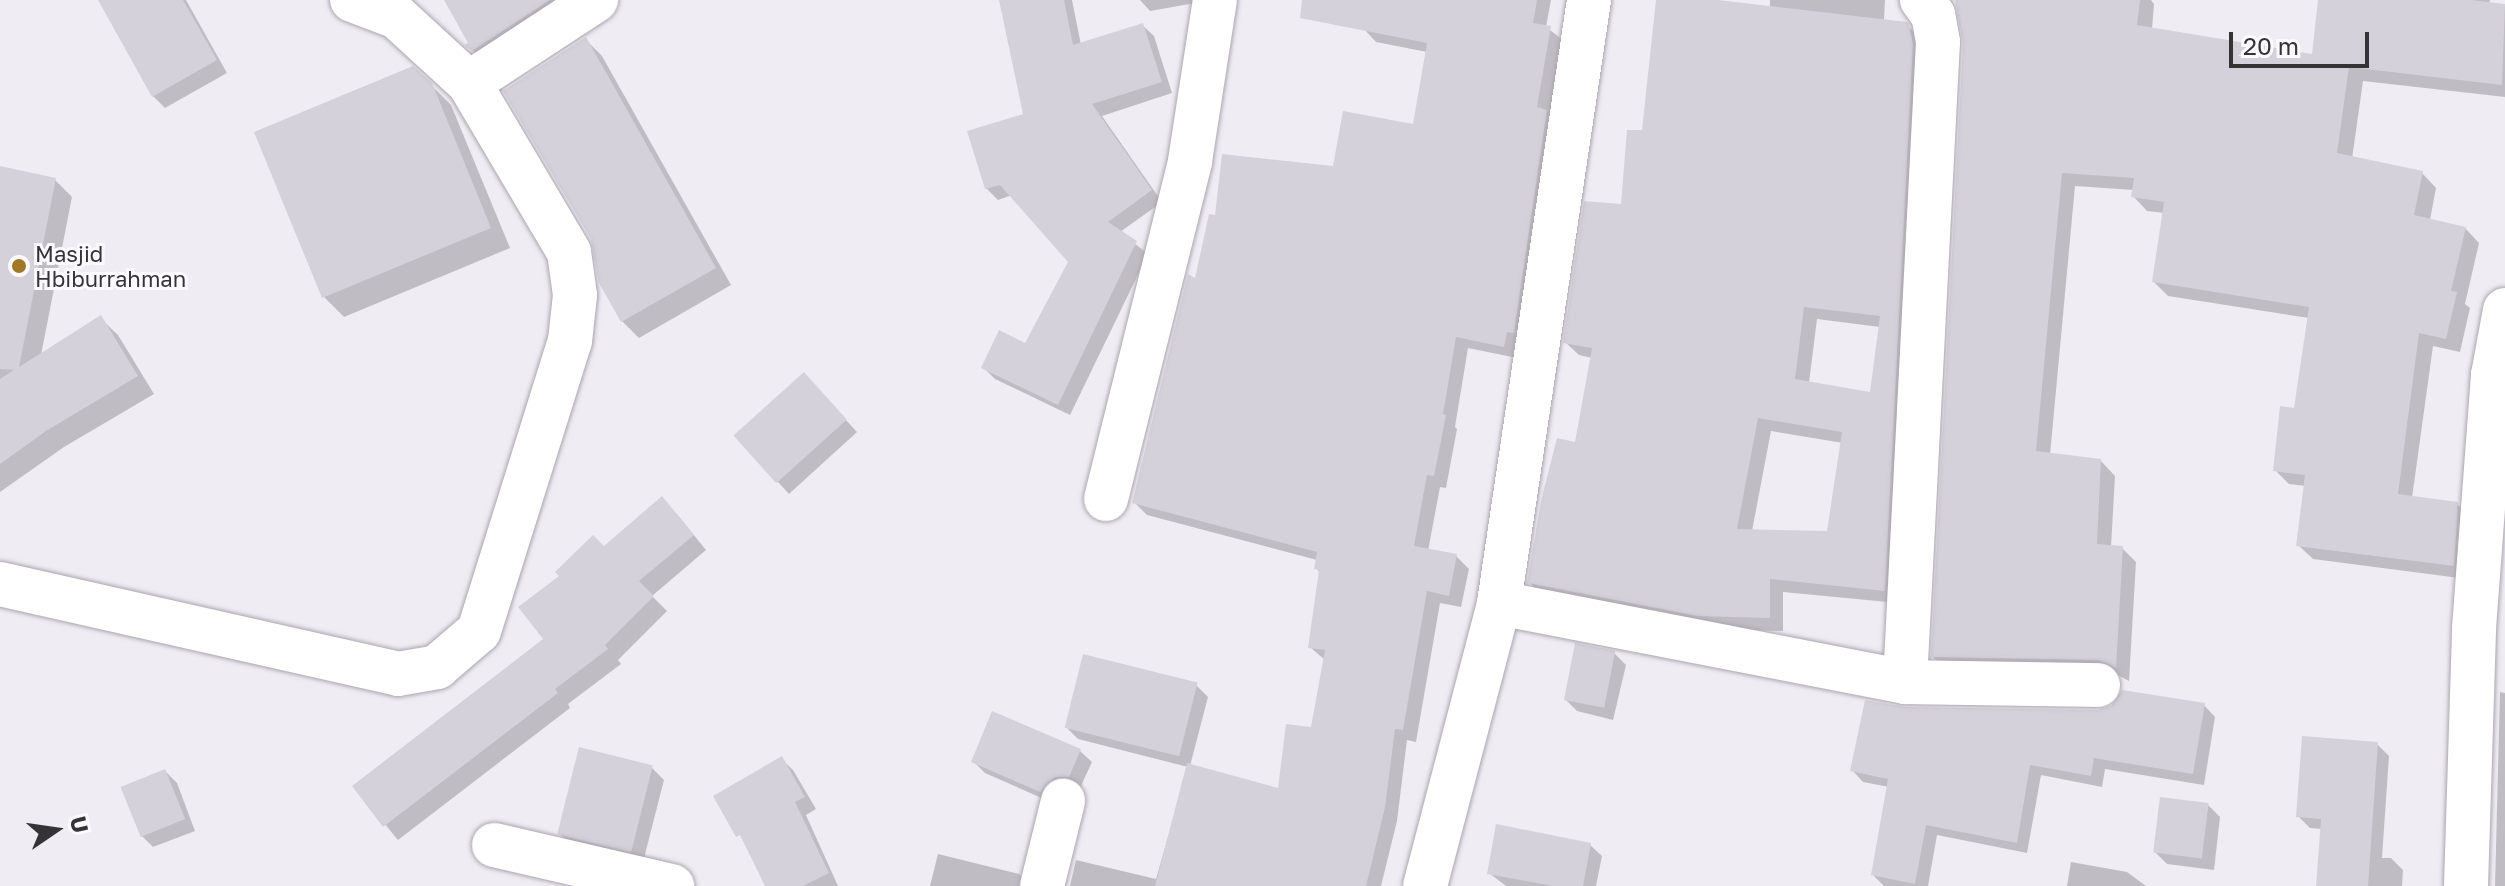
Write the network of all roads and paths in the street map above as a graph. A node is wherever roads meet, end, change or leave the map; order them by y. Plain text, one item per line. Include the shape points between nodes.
1 (596, 0) edge
2 (1215, 0) edge
3 (1589, 0) edge
4 (1922, 0) edge
5 (350, 1) edge
6 (469, 83) junction
7 (2505, 310) edge
8 (1106, 499) dead end
9 (0, 584) edge
10 (1499, 603) junction
11 (2489, 629) edge
12 (1905, 682) junction
13 (2098, 685) dead end
14 (1063, 801) dead end
15 (494, 845) dead end
16 (672, 886) edge
17 (1042, 886) edge
18 (1425, 886) edge
19 (2466, 886) edge

1 - 6 street
2 - 8 street via 1190,161
3 - 10 street
4 - 12 street via 1933,15 1938,42
5 - 6 street via 397,17
6 - 9 street via 569,252 575,295 570,341 479,631 437,667 398,674
7 - 11 street via 2493,375
10 - 12 street
10 - 18 street
11 - 19 street
12 - 13 street
14 - 17 street
15 - 16 street

